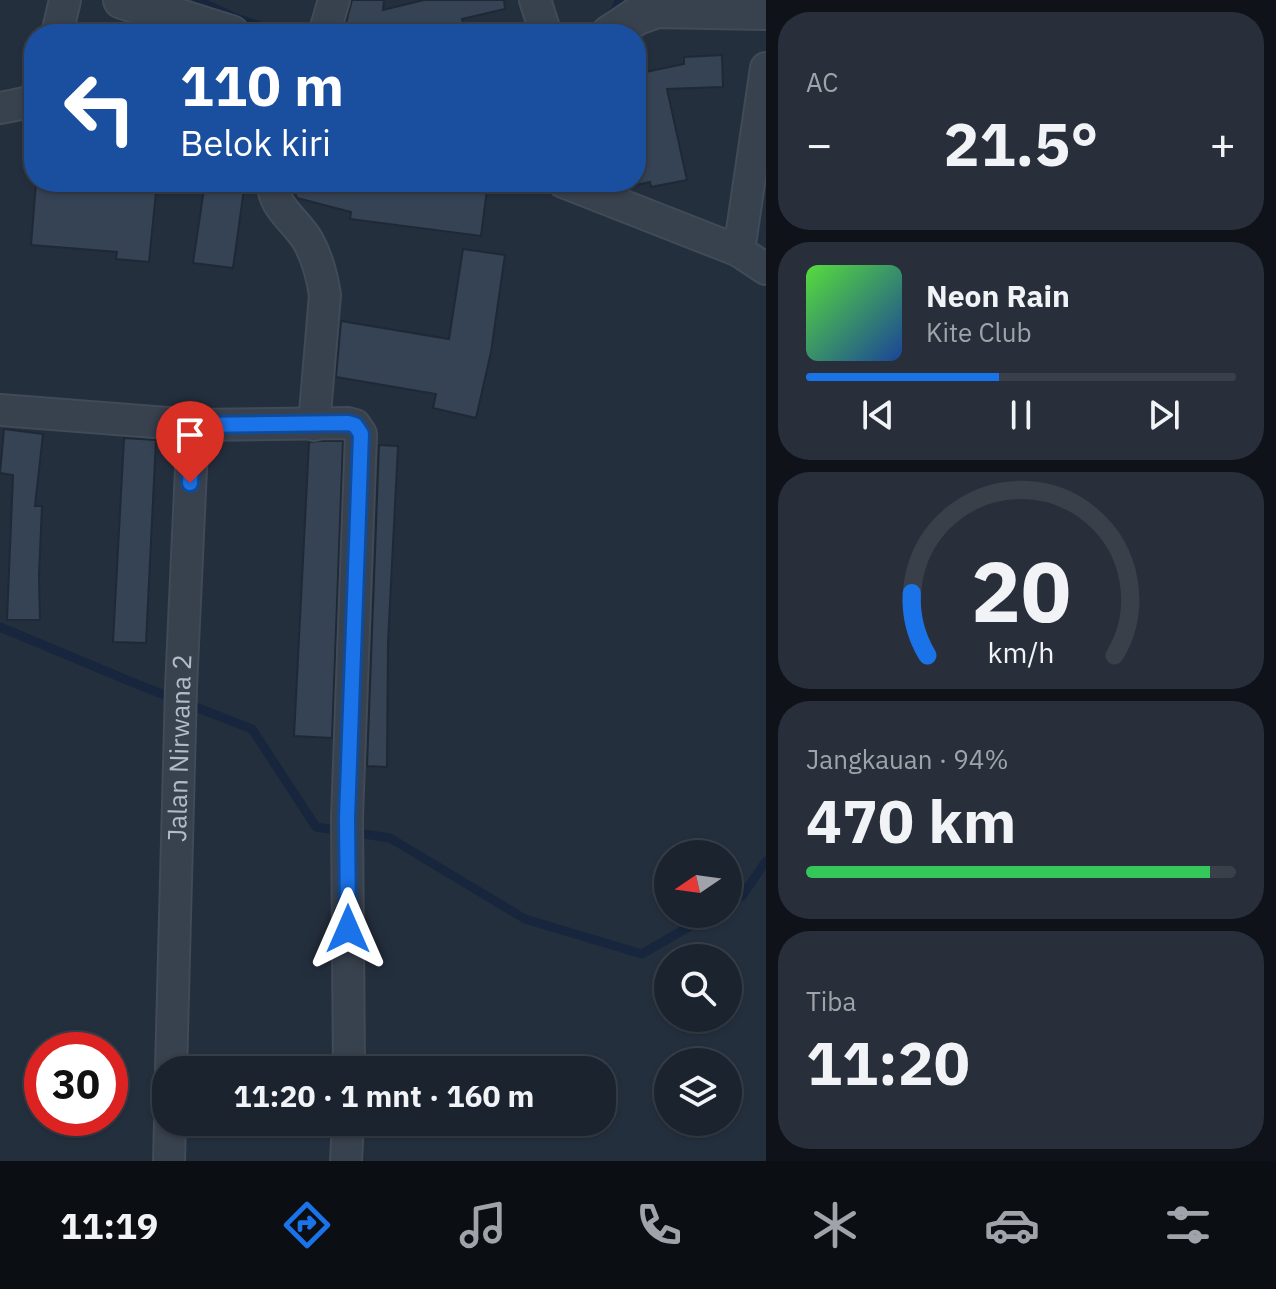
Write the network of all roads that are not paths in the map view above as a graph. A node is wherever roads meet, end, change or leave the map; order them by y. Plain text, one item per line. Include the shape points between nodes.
1 (65, 0) edge
2 (122, 0) edge
3 (334, 0) edge
4 (535, 0) edge
5 (766, 11) edge
6 (59, 24) edge
7 (199, 24) edge
8 (327, 24) edge
9 (543, 24) edge
10 (625, 24) edge
11 (766, 68) edge
12 (24, 103) edge
13 (0, 108) edge
14 (272, 192) edge
15 (589, 192) edge
16 (739, 251) junction
17 (766, 269) edge
18 (0, 410) edge
19 (193, 425) junction
20 (314, 425) junction
21 (171, 1056) edge
22 (349, 1056) edge
23 (170, 1136) edge
24 (347, 1136) edge
25 (169, 1161) edge
26 (346, 1161) edge

1 - 6 street
2 - 7 street
3 - 8 street
4 - 9 street
5 - 10 street via 657,9
11 - 16 street
12 - 13 street
14 - 20 street via 307,240 325,295
15 - 16 street
16 - 17 street
18 - 19 street
19 - 20 street
19 - 21 street, Jalan Nirwana 2
20 - 22 street via 348,423 361,434 348,831
23 - 25 street
24 - 26 street

